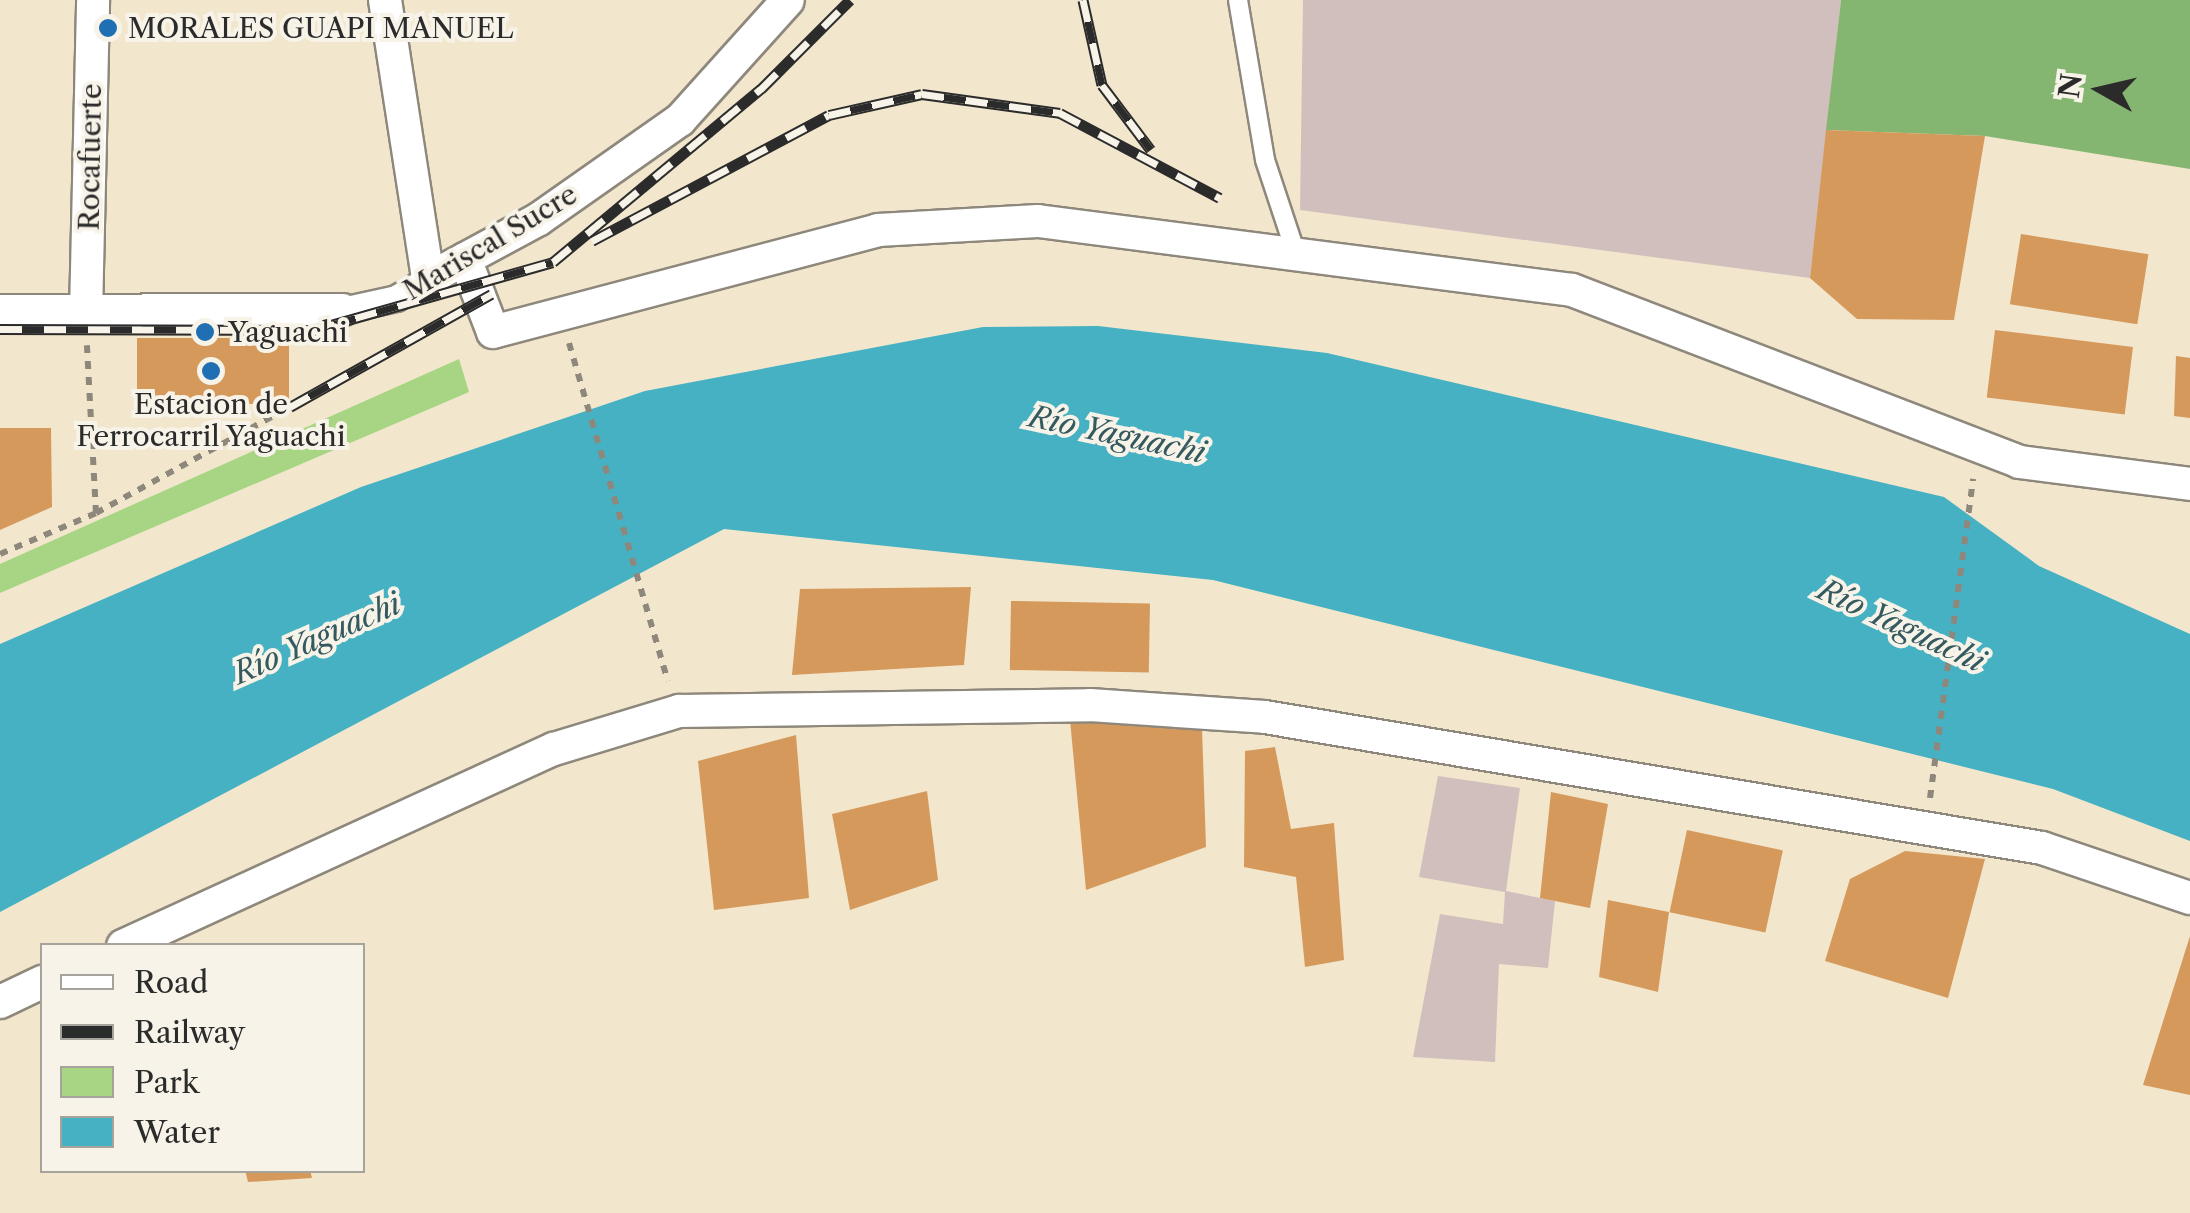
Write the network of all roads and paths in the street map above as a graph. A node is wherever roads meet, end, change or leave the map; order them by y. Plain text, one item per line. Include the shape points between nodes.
1 (94, 0) edge
2 (385, 0) edge
3 (788, 0) edge
4 (1238, 0) edge
5 (1296, 254) junction
6 (465, 259) junction
7 (428, 279) junction
8 (342, 310) joint
9 (0, 312) edge
10 (86, 314) junction
11 (570, 353) dead end
12 (290, 407) dead end
13 (2190, 484) edge
14 (1969, 510) dead end
15 (96, 513) junction
16 (0, 554) edge
17 (679, 711) junction
18 (1934, 776) dead end
19 (2190, 898) edge
20 (130, 943) edge
21 (40, 983) edge
22 (0, 1002) edge

1 - 10 street, Rocafuerte
2 - 7 street
3 - 6 street, Mariscal Sucre via 680,120
4 - 5 lane via 1265,160
5 - 6 street via 1038,221 878,230 493,332
5 - 13 street via 1572,290 2019,462
6 - 7 street, Mariscal Sucre
7 - 8 street, Mariscal Sucre via 396,298
8 - 10 street, Mariscal Sucre
9 - 10 street, Mariscal Sucre
10 - 15 path
11 - 17 path
12 - 15 path
14 - 18 path
15 - 16 path
17 - 19 street via 1090,704 1265,717 2042,848
17 - 20 street via 554,749
21 - 22 street

